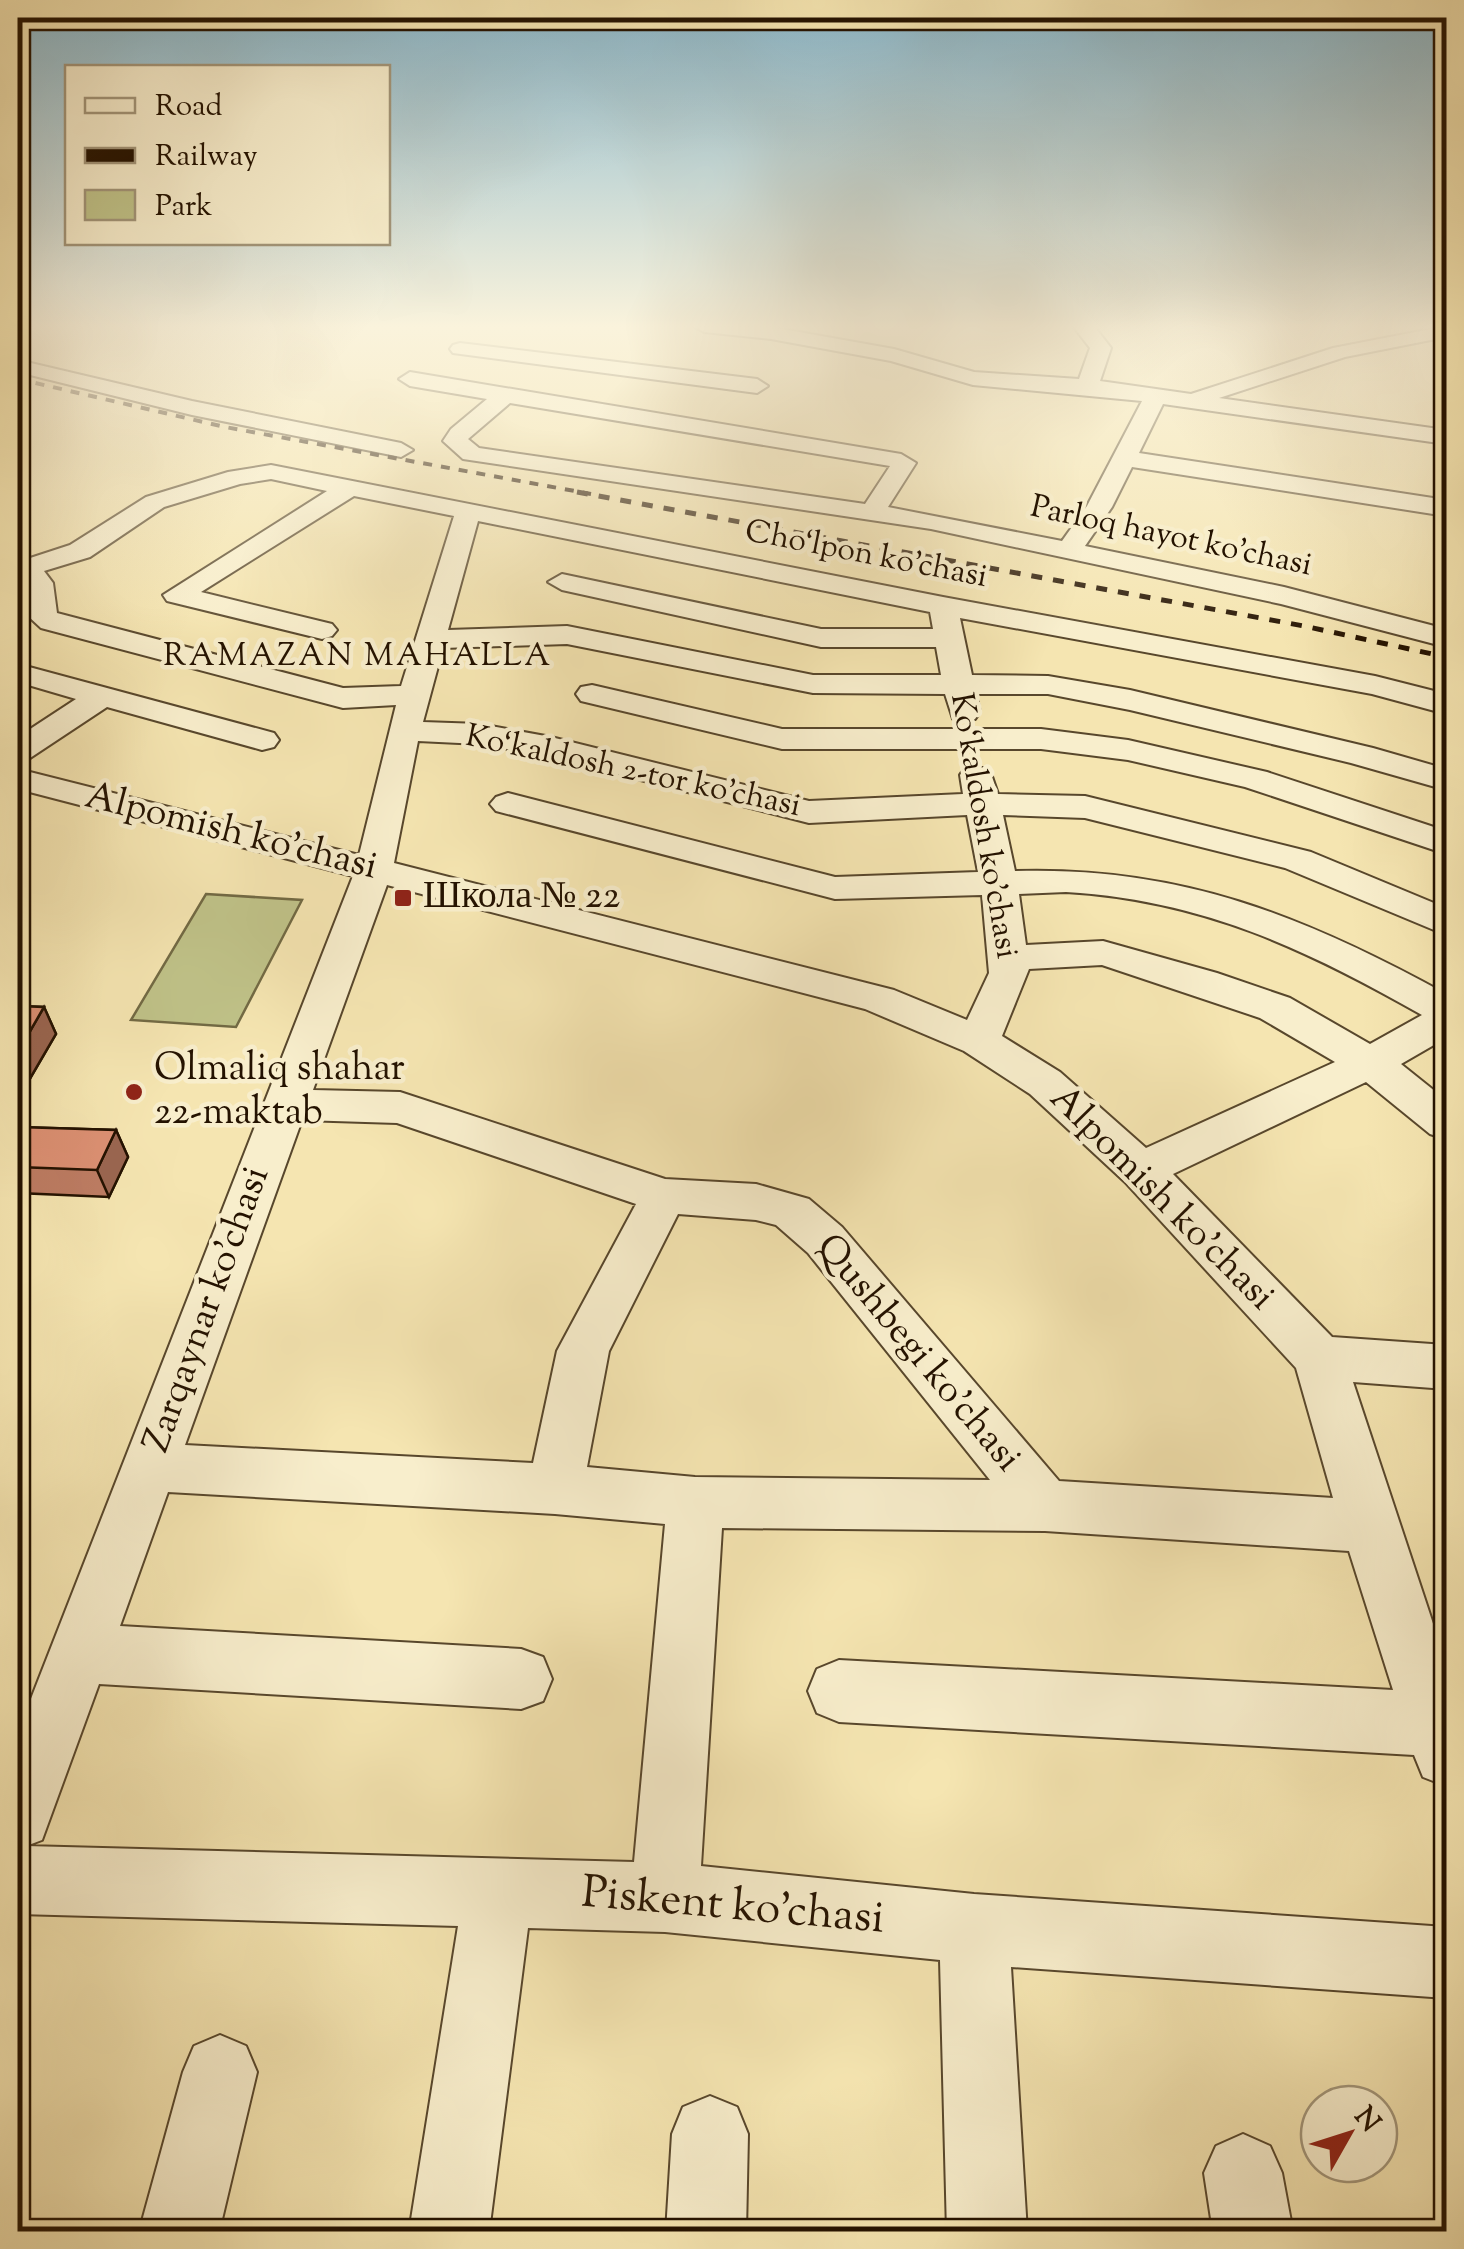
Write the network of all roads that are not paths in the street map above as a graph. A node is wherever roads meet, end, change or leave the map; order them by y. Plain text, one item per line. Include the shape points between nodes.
1 (307, 431) edge
2 (463, 431) edge
3 (718, 431) edge
4 (1138, 431) edge
5 (1404, 431) edge
6 (1446, 437) edge
7 (402, 450) dead end
8 (1124, 458) junction
9 (349, 488) junction
10 (1446, 508) edge
11 (468, 512) junction
12 (872, 512) junction
13 (1068, 551) junction
14 (23, 570) edge
15 (562, 582) dead end
16 (946, 622) junction
17 (322, 630) dead end
18 (1446, 638) edge
19 (430, 640) junction
20 (18, 673) edge
21 (958, 684) junction
22 (592, 694) dead end
23 (102, 696) junction
24 (1446, 704) edge
25 (409, 713) junction
26 (1446, 719) edge
27 (970, 737) junction
28 (262, 740) dead end
29 (18, 751) edge
30 (1434, 775) edge
31 (18, 779) edge
32 (508, 804) dead end
33 (982, 804) junction
34 (1412, 830) junction
35 (1446, 843) edge
36 (374, 870) junction
37 (998, 884) junction
38 (1446, 923) edge
39 (1007, 958) junction
40 (1446, 1011) edge
41 (1446, 1020) edge
42 (979, 1041) junction
43 (1370, 1062) junction
44 (285, 1104) junction
45 (1446, 1123) edge
46 (1141, 1170) junction
47 (664, 1196) junction
48 (1319, 1358) junction
49 (1446, 1367) edge
50 (150, 1467) junction
51 (555, 1489) junction
52 (695, 1502) junction
53 (1045, 1506) junction
54 (1370, 1526) junction
55 (78, 1654) junction
56 (521, 1679) dead end
57 (839, 1691) dead end
58 (1442, 1739) edge
59 (18, 1816) edge
60 (18, 1880) edge
61 (498, 1893) junction
62 (664, 1898) junction
63 (974, 1929) junction
64 (1446, 1964) edge
65 (220, 2072) dead end
66 (710, 2134) dead end
67 (179, 2232) edge
68 (450, 2232) edge
69 (706, 2232) edge
70 (987, 2232) edge

1 - 7 street
2 - 12 street, Parloq hayot ko'chasi via 455,441 460,448 497,458
3 - 12 street via 901,461
4 - 8 street
5 - 6 street
8 - 10 street
8 - 13 street
9 - 11 street, Cho‘lpon ko'chasi
9 - 14 street, Cho‘lpon ko'chasi via 271,472 237,477 155,502 80,551
9 - 17 street via 178,595
11 - 16 street, Cho‘lpon ko'chasi
11 - 19 street, Zarqaynar ko'chasi
12 - 13 street, Parloq hayot ko'chasi
13 - 18 street, Parloq hayot ko'chasi
14 - 25 street, Ko‘kaldosh 2-tor ko'chasi via 38,583 43,616 51,622
15 - 16 street via 821,638
16 - 21 street, Ko‘kaldosh ko'chasi
16 - 24 street, Cho‘lpon ko'chasi via 1375,686
19 - 21 street via 567,635 813,684
19 - 25 street, Zarqaynar ko'chasi
20 - 23 street
21 - 27 street, Ko‘kaldosh ko'chasi
21 - 30 street via 1048,685 1130,700
22 - 27 street via 782,739
23 - 28 street
23 - 29 street
25 - 33 street, Ko‘kaldosh 2-tor ko'chasi via 809,812
25 - 36 street, Zarqaynar ko'chasi
26 - 30 street
27 - 33 street, Ko‘kaldosh ko'chasi
27 - 34 street via 1128,750 1255,779
30 - 34 street
31 - 36 street, Alpomish ko'chasi
32 - 37 street via 835,888
33 - 37 street, Ko‘kaldosh ko'chasi
33 - 38 street, Ko‘kaldosh 2-tor ko'chasi via 1085,807 1298,860
34 - 35 street
36 - 42 street, Alpomish ko'chasi via 878,999
36 - 44 street, Zarqaynar ko'chasi
37 - 39 street, Ko‘kaldosh ko'chasi
37 - 40 street via 1119,884 1192,899 1332,949
39 - 42 street, Ko‘kaldosh ko'chasi via 1009,974
39 - 43 street via 1103,952 1274,1008
41 - 43 street
42 - 46 street, Alpomish ko'chasi via 1045,1084
43 - 45 street
43 - 46 street
44 - 47 street, Qushbegi ko'chasi via 400,1108
44 - 50 street, Zarqaynar ko'chasi
46 - 48 street, Alpomish ko'chasi
47 - 51 street via 583,1352
47 - 53 street, Qushbegi ko'chasi via 756,1202 792,1212 825,1240
48 - 49 street
48 - 54 street, Alpomish ko'chasi
50 - 51 street, Qushbegi ko'chasi
50 - 55 street, Zarqaynar ko'chasi
51 - 52 street, Qushbegi ko'chasi
52 - 53 street, Qushbegi ko'chasi
52 - 62 street
53 - 54 street, Qushbegi ko'chasi
54 - 58 street, Alpomish ko'chasi
55 - 56 street
55 - 59 street, Zarqaynar ko'chasi
57 - 58 street
60 - 61 street, Piskent ko'chasi
61 - 62 street, Piskent ko'chasi
61 - 68 street
62 - 63 street, Piskent ko'chasi
63 - 64 street, Piskent ko'chasi
63 - 70 street
65 - 67 street
66 - 69 street

